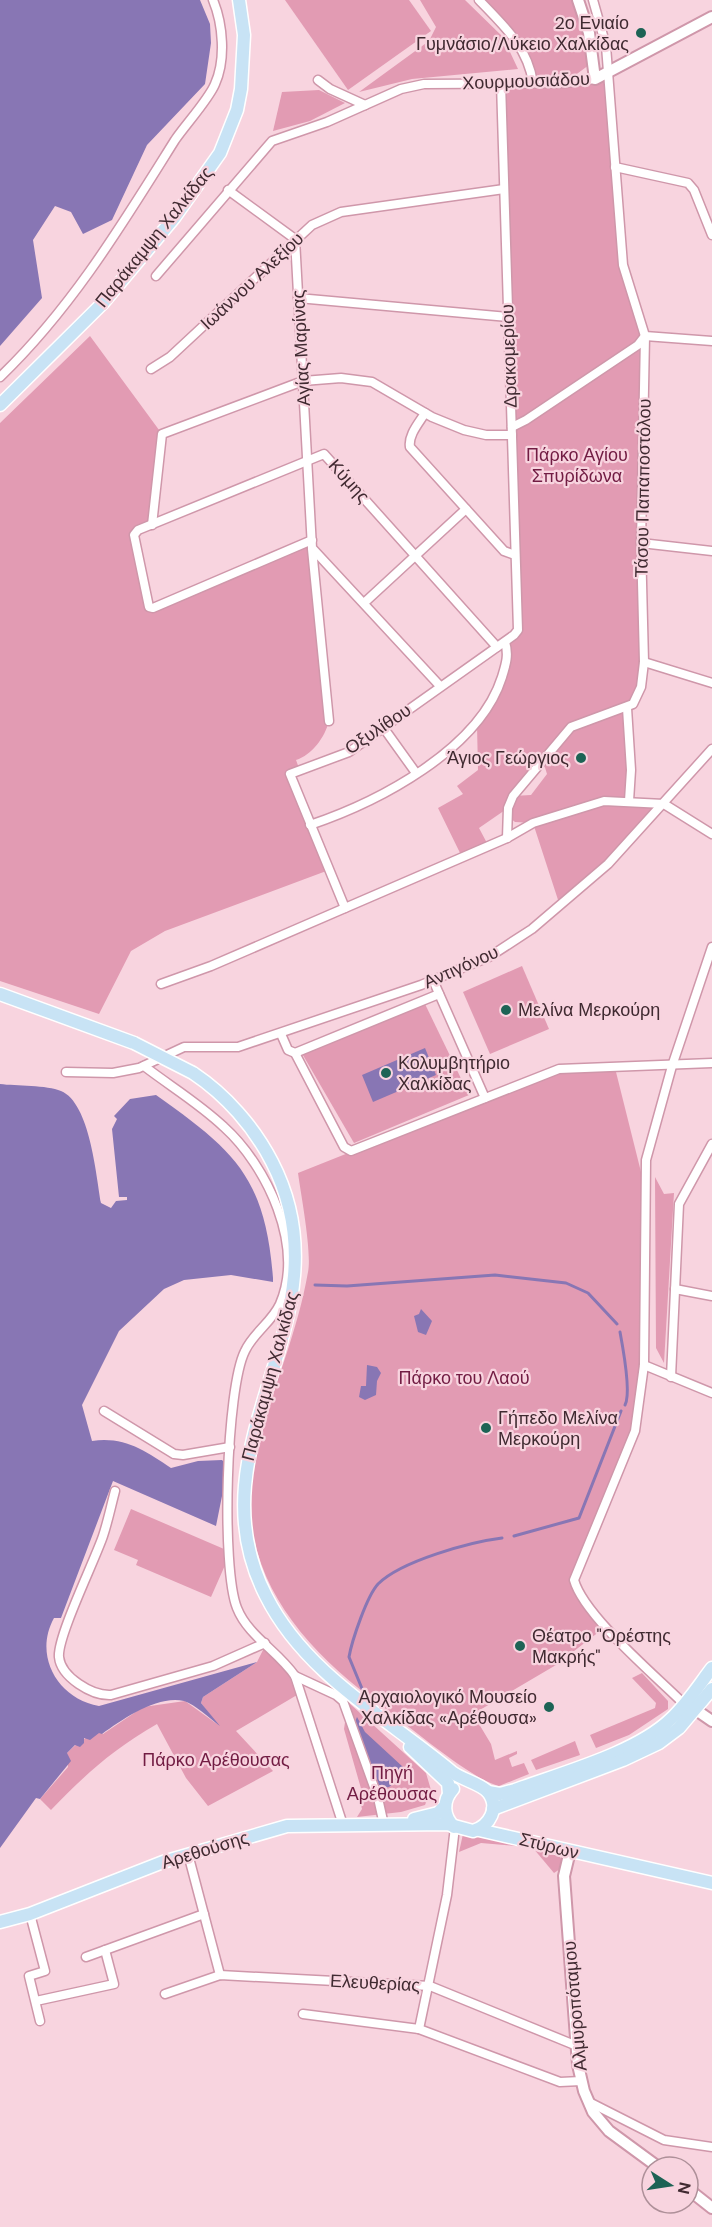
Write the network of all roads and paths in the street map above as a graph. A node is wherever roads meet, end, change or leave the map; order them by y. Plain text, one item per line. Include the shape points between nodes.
1 (213, 0) edge
2 (239, 0) edge
3 (479, 0) edge
4 (578, 0) edge
5 (592, 0) edge
6 (712, 17) edge
7 (608, 74) junction
8 (595, 79) junction
9 (318, 80) dead end
10 (501, 83) junction
11 (533, 83) junction
12 (365, 105) junction
13 (615, 167) junction
14 (504, 189) junction
15 (228, 190) junction
16 (712, 235) edge
17 (295, 239) junction
18 (156, 276) dead end
19 (298, 298) junction
20 (508, 317) junction
21 (645, 336) junction
22 (712, 341) edge
23 (151, 369) dead end
24 (0, 377) edge
25 (303, 381) junction
26 (0, 405) edge
27 (425, 412) junction
28 (512, 431) junction
29 (307, 459) junction
30 (466, 509) junction
31 (152, 525) junction
32 (642, 543) junction
33 (312, 544) junction
34 (712, 551) edge
35 (515, 555) junction
36 (416, 556) junction
37 (364, 603) junction
38 (518, 630) joint
39 (501, 644) junction
40 (644, 662) junction
41 (712, 683) edge
42 (440, 686) junction
43 (627, 708) junction
44 (329, 721) dead end
45 (383, 727) junction
46 (712, 749) edge
47 (416, 773) junction
48 (629, 801) junction
49 (664, 804) junction
50 (310, 825) junction
51 (712, 834) edge
52 (507, 838) junction
53 (345, 908) junction
54 (712, 947) edge
55 (703, 975) junction
56 (712, 979) edge
57 (433, 980) junction
58 (161, 984) dead end
59 (0, 994) edge
60 (439, 994) junction
61 (281, 1034) junction
62 (296, 1053) junction
63 (712, 1063) edge
64 (144, 1066) junction
65 (672, 1066) junction
66 (66, 1072) dead end
67 (485, 1098) junction
68 (712, 1144) edge
69 (675, 1289) junction
70 (712, 1296) edge
71 (644, 1365) junction
72 (671, 1377) junction
73 (712, 1393) edge
74 (104, 1411) dead end
75 (230, 1447) junction
76 (115, 1491) dead end
77 (265, 1643) junction
78 (712, 1668) edge
79 (295, 1676) junction
80 (712, 1689) edge
81 (690, 1707) junction
82 (712, 1722) edge
83 (388, 1725) junction
84 (471, 1783) junction
85 (488, 1792) junction
86 (447, 1800) junction
87 (493, 1813) junction
88 (343, 1825) junction
89 (386, 1825) junction
90 (455, 1827) junction
91 (479, 1830) junction
92 (573, 1852) junction
93 (188, 1854) junction
94 (620, 1861) junction
95 (712, 1883) edge
96 (30, 1914) junction
97 (204, 1914) junction
98 (0, 1922) edge
99 (105, 1950) junction
100 (86, 1957) dead end
101 (220, 1975) junction
102 (430, 1986) junction
103 (165, 1994) dead end
104 (36, 2001) junction
105 (303, 2014) dead end
106 (40, 2021) dead end
107 (419, 2029) junction
108 (577, 2046) junction
109 (581, 2081) junction
110 (589, 2102) junction
111 (712, 2147) edge
112 (642, 2155) edge
113 (700, 2198) edge
114 (712, 2208) edge

1 - 24 street via 221,19 222,41 215,85 68,302
2 - 26 main road, Παράκαμψη Χαλκίδας via 244,35 241,89 230,133 220,153 174,218 103,303
3 - 11 street via 517,42 527,59
4 - 8 street via 589,33
5 - 7 street, Τάσου Παπαποστόλου via 606,46
6 - 7 street, Χουρμουσιάδου
7 - 8 street, Χουρμουσιάδου
7 - 13 street, Τάσου Παπαποστόλου
8 - 11 street, Χουρμουσιάδου
9 - 12 street
10 - 11 street, Χουρμουσιάδου
10 - 12 street, Χουρμουσιάδου via 424,84 401,89
10 - 14 street, Δρακομερίου
12 - 15 street, Χουρμουσιάδου via 272,141
13 - 16 street via 688,183
13 - 21 street, Τάσου Παπαποστόλου via 623,265
14 - 17 street, Ιωάννου Αλεξίου via 341,212 312,225
14 - 20 street, Δρακομερίου
15 - 17 street
15 - 18 street, Χουρμουσιάδου
17 - 19 street, Αγίας Μαρίνας
17 - 23 street, Ιωάννου Αλεξίου via 170,357
19 - 20 street
19 - 25 street, Αγίας Μαρίνας
20 - 28 street, Δρακομερίου
21 - 22 street
21 - 28 street via 638,345
21 - 32 street, Τάσου Παπαποστόλου
25 - 27 street via 341,378 372,382
25 - 29 street, Αγίας Μαρίνας
25 - 31 street via 162,434
27 - 28 street via 475,434
27 - 30 street via 409,442 411,447
28 - 35 street, Δρακομερίου
29 - 31 street, Κύμης
29 - 33 street, Αγίας Μαρίνας
29 - 36 street, Κύμης via 324,454
30 - 35 street via 504,551
30 - 36 street
31 - 33 street via 134,535 149,607 153,608
32 - 34 street
32 - 40 street, Τάσου Παπαποστόλου
33 - 37 street
33 - 44 street, Αγίας Μαρίνας
35 - 38 street, Δρακομερίου
36 - 37 street
36 - 39 street, Κύμης
37 - 42 street
38 - 39 street, Οξυλίθου
39 - 42 street, Οξυλίθου
39 - 47 street via 508,654 501,679 480,721
40 - 41 street
40 - 43 street, Τάσου Παπαποστόλου via 639,692
42 - 45 street, Οξυλίθου
43 - 48 street
43 - 52 street via 571,728 513,796 508,808
45 - 47 street
45 - 50 street, Οξυλίθου via 349,752 290,774
46 - 49 street, Αντιγόνου
47 - 50 street via 376,798
48 - 49 street
48 - 52 street via 604,801 533,823
49 - 51 street
49 - 57 street, Αντιγόνου via 608,864 532,929 489,957
50 - 53 street, Οξυλίθου
52 - 53 street
53 - 58 street
54 - 55 street
55 - 56 street
55 - 65 street
57 - 60 street
57 - 61 street, Αντιγόνου
59 - 83 main road, Παράκαμψη Χαλκίδας, bridge via 134,1043 194,1073 241,1116 269,1155 288,1200 296,1242 293,1297 246,1466 244,1524 252,1564 271,1607 296,1642
60 - 62 street
60 - 67 street
61 - 62 street via 288,1050
61 - 64 street, Αντιγόνου via 230,1048 184,1047
62 - 67 street via 348,1150
63 - 65 street
64 - 66 street, Αντιγόνου via 106,1074
64 - 75 street via 232,1135 270,1192 283,1224 287,1259 284,1292 276,1312 244,1352
65 - 67 street via 559,1069
65 - 71 street via 645,1166
68 - 69 street via 679,1204
69 - 70 street
69 - 72 street
71 - 72 street
71 - 81 street via 635,1431 574,1580 578,1593 600,1620
72 - 73 street
74 - 75 street via 174,1454
75 - 77 street via 227,1536 233,1596 244,1622
76 - 77 street via 103,1536 60,1647 62,1667 71,1678 111,1695 220,1664
77 - 79 street
78 - 81 main road
79 - 88 street
79 - 89 street via 343,1701
80 - 81 main road
81 - 82 street
81 - 85 main road via 616,1752 507,1792
81 - 87 main road via 679,1728 659,1743
83 - 84 main road, Παράκαμψη Χαλκίδας
83 - 86 main road, Παράκαμψη Χαλκίδας via 448,1783
84 - 85 main road
84 - 86 main road via 459,1785
85 - 87 main road
86 - 89 main road, Αρεθούσης via 438,1813
86 - 90 main road via 447,1818
87 - 91 main road
87 - 94 main road, Στύρων via 495,1823 503,1828
88 - 89 main road, Αρεθούσης
88 - 93 main road, Αρεθούσης via 287,1826
89 - 90 main road, Αρεθούσης
90 - 91 main road via 467,1832
90 - 102 street
91 - 92 main road, Στύρων
92 - 94 main road, Στύρων
92 - 108 street, Αλμυροπόταμου via 564,1876
93 - 96 main road, Αρεθούσης
93 - 97 street
94 - 95 main road, Στύρων
96 - 98 main road, Αρεθούσης
96 - 104 street via 45,1971 29,1976
97 - 99 street
97 - 101 street
99 - 100 street
99 - 104 street via 114,1984
101 - 102 street, Ελευθερίας
101 - 103 street, Ελευθερίας
102 - 107 street
102 - 108 street, Ελευθερίας
104 - 106 street
105 - 107 street
107 - 109 street via 560,2082
108 - 109 street, Αλμυροπόταμου
109 - 110 street, Αλμυροπόταμου
110 - 111 street via 664,2140
110 - 112 street, Αλμυροπόταμου via 600,2122
113 - 114 street

